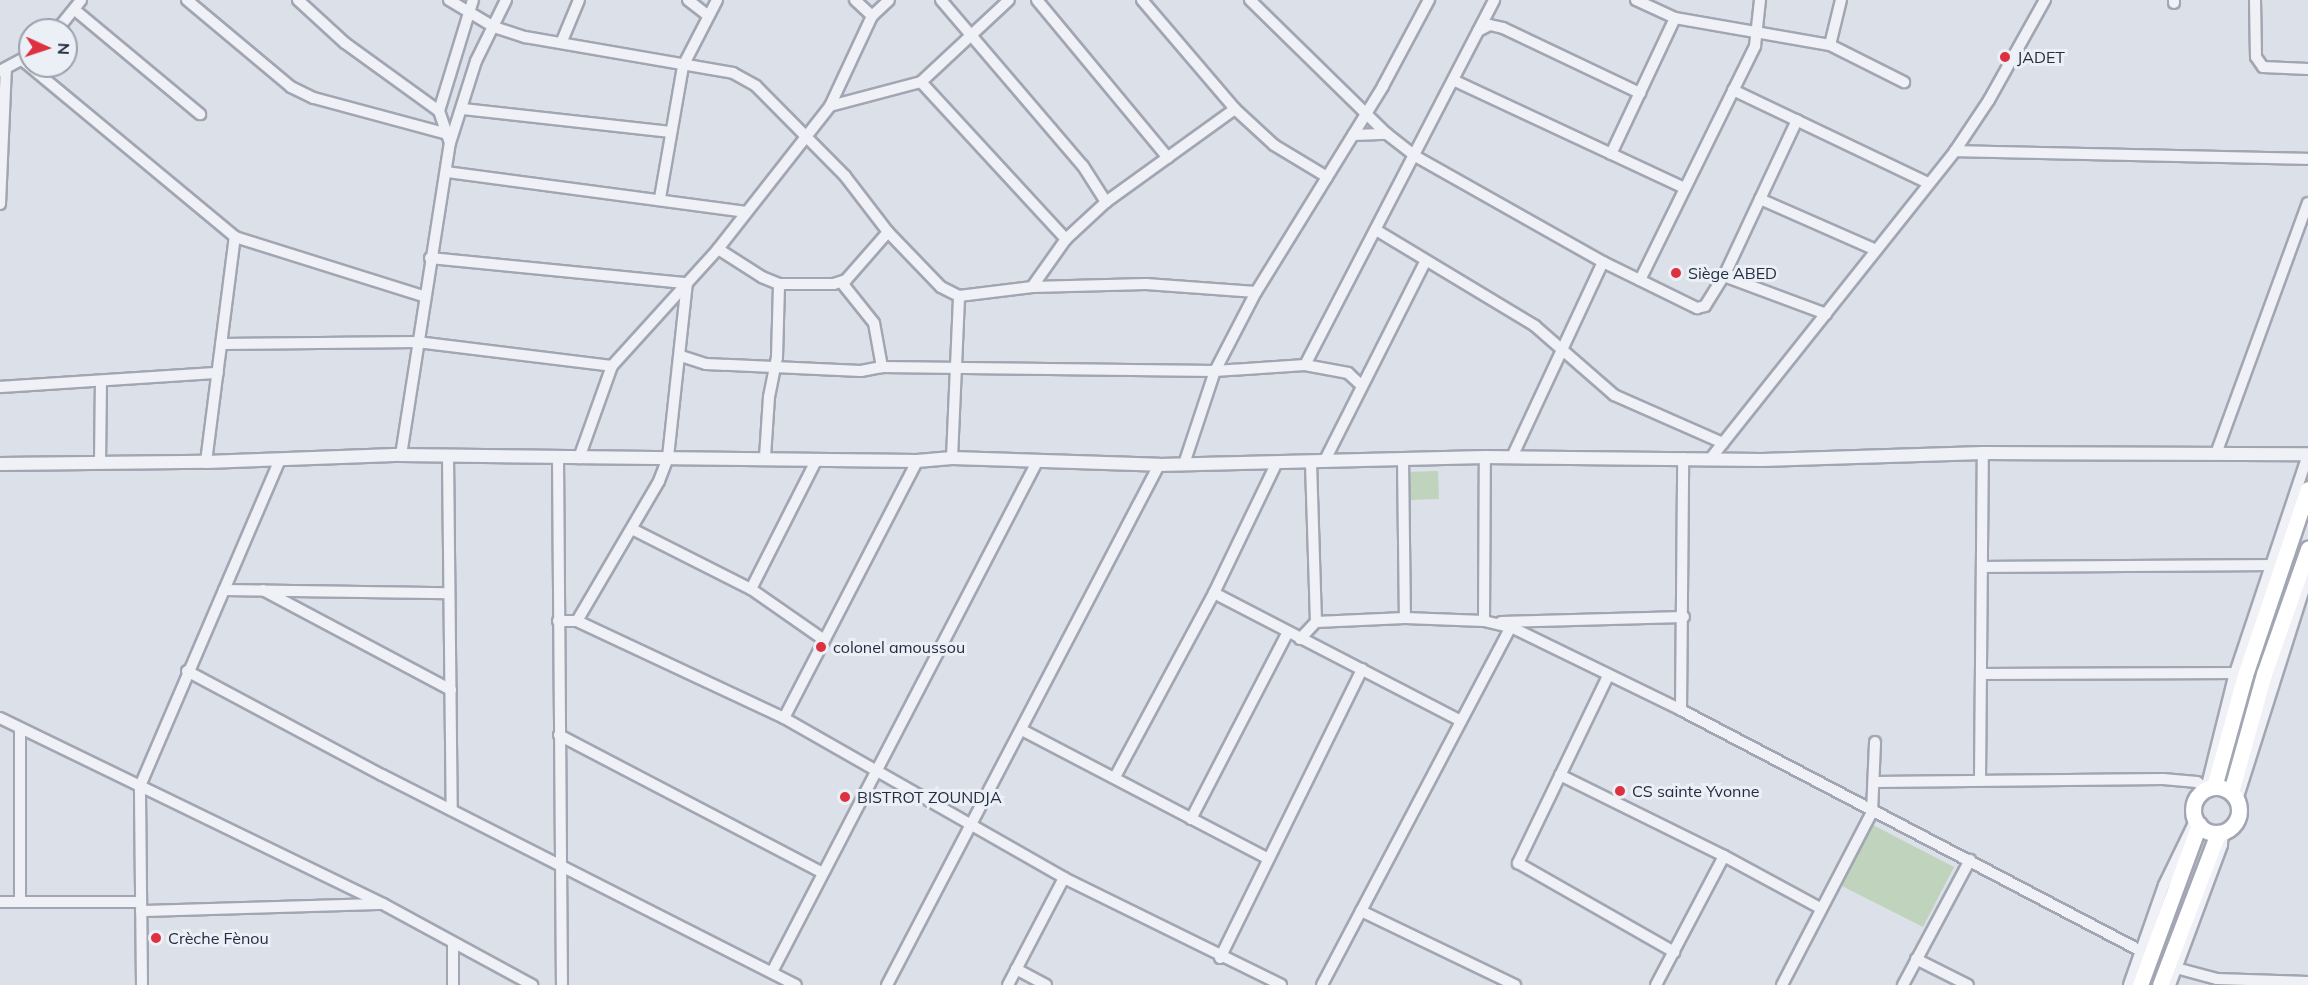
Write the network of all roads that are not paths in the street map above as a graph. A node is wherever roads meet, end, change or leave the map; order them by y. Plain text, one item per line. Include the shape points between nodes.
1 (298, 0) edge
2 (449, 0) edge
3 (473, 0) edge
4 (506, 0) edge
5 (579, 0) edge
6 (688, 0) edge
7 (717, 0) edge
8 (855, 0) edge
9 (889, 0) edge
10 (941, 0) edge
11 (1009, 0) edge
12 (1037, 0) edge
13 (1142, 0) edge
14 (1250, 0) edge
15 (1429, 0) edge
16 (1494, 0) edge
17 (1636, 0) edge
18 (1760, 0) edge
19 (1841, 0) edge
20 (2045, 0) edge
21 (2255, 0) edge
22 (194, 2) edge
23 (78, 5) edge
24 (470, 12) junction
25 (706, 14) junction
26 (872, 16) junction
27 (67, 18) edge
28 (1676, 18) junction
29 (494, 27) junction
30 (1478, 31) junction
31 (1759, 33) junction
32 (969, 34) junction
33 (562, 40) junction
34 (1830, 45) junction
35 (18, 62) edge
36 (683, 66) junction
37 (2308, 69) edge
38 (3, 70) edge
39 (50, 78) edge
40 (1453, 80) junction
41 (921, 82) junction
42 (1904, 82) dead end
43 (1733, 90) junction
44 (1640, 93) junction
45 (830, 106) junction
46 (463, 109) junction
47 (1235, 109) junction
48 (439, 111) junction
49 (1367, 112) junction
50 (200, 114) dead end
51 (1797, 120) junction
52 (671, 132) junction
53 (1387, 134) junction
54 (803, 135) junction
55 (1353, 135) junction
56 (448, 139) junction
57 (1955, 151) junction
58 (1611, 154) junction
59 (1415, 156) junction
60 (1168, 159) junction
61 (2308, 159) edge
62 (447, 172) junction
63 (1327, 177) junction
64 (1928, 183) junction
65 (1685, 188) junction
66 (660, 198) junction
67 (1760, 200) junction
68 (1106, 202) junction
69 (2308, 203) edge
70 (0, 204) edge
71 (745, 212) junction
72 (1376, 230) junction
73 (888, 232) junction
74 (235, 237) junction
75 (1066, 239) junction
76 (718, 249) junction
77 (1876, 250) junction
78 (430, 258) junction
79 (1425, 262) junction
80 (1603, 262) junction
81 (1724, 276) junction
82 (1640, 280) junction
83 (687, 283) junction
84 (842, 283) junction
85 (779, 284) junction
86 (1032, 287) junction
87 (1256, 292) junction
88 (423, 296) junction
89 (959, 296) junction
90 (1826, 314) junction
91 (417, 342) junction
92 (221, 344) junction
93 (1562, 347) junction
94 (681, 356) junction
95 (1305, 365) junction
96 (612, 366) junction
97 (882, 367) junction
98 (957, 367) junction
99 (776, 368) junction
100 (1215, 371) junction
101 (218, 373) junction
102 (101, 381) junction
103 (1360, 384) junction
104 (0, 387) edge
105 (1723, 443) junction
106 (2217, 451) junction
107 (1983, 453) junction
108 (2308, 454) edge
109 (401, 455) junction
110 (448, 456) junction
111 (558, 457) junction
112 (668, 457) junction
113 (765, 457) junction
114 (1485, 457) junction
115 (1512, 457) junction
116 (579, 458) junction
117 (952, 458) junction
118 (1711, 458) junction
119 (1404, 459) junction
120 (1683, 459) junction
121 (1038, 460) junction
122 (1325, 460) junction
123 (279, 461) junction
124 (816, 461) junction
125 (1311, 461) junction
126 (100, 462) junction
127 (206, 462) junction
128 (917, 462) junction
129 (1277, 462) junction
130 (0, 464) edge
131 (1184, 464) junction
132 (1160, 465) junction
133 (2308, 489) edge
134 (632, 529) junction
135 (2308, 549) edge
136 (2271, 565) junction
137 (1982, 567) junction
138 (2308, 576) edge
139 (261, 589) junction
140 (751, 589) junction
141 (224, 590) junction
142 (449, 593) junction
143 (1214, 593) junction
144 (1684, 617) junction
145 (1405, 618) junction
146 (558, 621) junction
147 (576, 621) junction
148 (1484, 621) junction
149 (1316, 622) junction
150 (1497, 623) junction
151 (1510, 627) junction
152 (1288, 632) junction
153 (1300, 639) junction
154 (824, 640) junction
155 (1362, 669) junction
156 (187, 671) junction
157 (2235, 673) junction
158 (1983, 674) junction
159 (1608, 676) junction
160 (451, 690) junction
161 (1682, 710) junction
162 (0, 718) edge
163 (784, 718) junction
164 (1461, 721) junction
165 (20, 728) junction
166 (1022, 730) junction
167 (559, 735) junction
168 (1875, 742) dead end
169 (876, 769) junction
170 (1560, 775) junction
171 (1114, 777) junction
172 (1980, 780) junction
173 (1875, 782) junction
174 (140, 786) junction
175 (2210, 788) junction
176 (2234, 796) junction
177 (452, 810) junction
178 (1872, 812) junction
179 (1191, 819) junction
180 (2198, 822) junction
181 (973, 824) junction
182 (2221, 832) junction
183 (1724, 856) junction
184 (1267, 858) junction
185 (1970, 860) junction
186 (559, 864) junction
187 (821, 872) junction
188 (1064, 878) junction
189 (0, 902) edge
190 (20, 902) junction
191 (383, 904) junction
192 (141, 906) junction
193 (1820, 908) junction
194 (1361, 911) junction
195 (453, 944) junction
196 (2141, 951) junction
197 (1674, 952) junction
198 (1220, 958) junction
199 (1916, 959) junction
200 (2176, 968) junction
201 (1016, 969) junction
202 (772, 972) junction
203 (2217, 982) edge
204 (2308, 982) edge
205 (142, 985) edge
206 (453, 985) edge
207 (532, 985) edge
208 (562, 985) edge
209 (796, 985) edge
210 (887, 985) edge
211 (1008, 985) edge
212 (1046, 985) edge
213 (1281, 985) edge
214 (1323, 985) edge
215 (1515, 985) edge
216 (1656, 985) edge
217 (1782, 985) edge
218 (1903, 985) edge
219 (1968, 985) edge
220 (2130, 985) edge
221 (2140, 985) edge
222 (2160, 985) edge
223 (2170, 985) edge

1 - 48 street via 345,42
2 - 24 street
3 - 24 street
4 - 29 street
5 - 33 street
6 - 25 street
7 - 25 street
8 - 26 street
9 - 26 street
10 - 32 street
11 - 32 street
12 - 60 street
13 - 47 street
14 - 49 street
15 - 49 street
16 - 30 street
17 - 28 street
18 - 31 street
19 - 34 street
20 - 57 street via 1989,100
21 - 37 street via 2256,57 2263,68
22 - 56 street via 291,87 314,98
23 - 27 street
23 - 50 street
24 - 29 street
24 - 48 street
25 - 36 street
26 - 45 street
28 - 31 street
28 - 44 street
29 - 33 street via 525,37
29 - 46 street via 476,61
30 - 40 street
30 - 44 street via 1496,25
31 - 34 street
31 - 43 street
32 - 41 street
32 - 68 street via 1083,166
33 - 36 street
34 - 42 street
35 - 38 street
36 - 52 street
36 - 54 street via 733,73 756,86
38 - 70 street
39 - 74 street
40 - 58 street
40 - 59 street
41 - 45 street
41 - 75 street
43 - 51 street
43 - 65 street
44 - 58 street
45 - 54 street
46 - 52 street
46 - 56 street
47 - 60 street
47 - 63 street via 1274,145
48 - 56 street
49 - 53 street
49 - 55 street
51 - 64 street
51 - 67 street
52 - 66 street
53 - 55 street
53 - 59 street
54 - 71 street
54 - 73 street via 845,176
55 - 63 street
56 - 62 street
57 - 61 street
57 - 64 street
58 - 65 street
59 - 72 street
59 - 80 street
60 - 68 street
62 - 66 street
62 - 78 street
63 - 87 street
64 - 77 street
65 - 82 street
66 - 71 street
67 - 77 street
67 - 81 street
68 - 75 street
69 - 106 street
71 - 76 street
72 - 79 street
72 - 95 street
73 - 84 street
73 - 89 street via 941,287
74 - 88 street
74 - 92 street
75 - 86 street
76 - 83 street
76 - 85 street
77 - 90 street
78 - 83 street
78 - 88 street
79 - 93 street
79 - 103 street
80 - 82 street
80 - 93 street
81 - 82 street via 1702,309
81 - 90 street
83 - 94 street
83 - 96 street
84 - 85 street
84 - 97 street via 874,323
85 - 99 street
86 - 87 street via 1146,284
86 - 89 street
87 - 100 street
88 - 91 street
89 - 98 street
90 - 105 street
91 - 92 street
91 - 96 street
91 - 109 street
92 - 101 street
93 - 105 street via 1586,374 1614,395
93 - 115 street
94 - 99 street via 706,364
94 - 112 street
95 - 100 street
95 - 103 street via 1348,373
96 - 116 street
97 - 98 street
97 - 99 street via 861,371
98 - 100 street
98 - 117 street
99 - 113 street
100 - 131 street
101 - 102 street
101 - 127 street
102 - 104 street
102 - 126 street
103 - 122 street
105 - 118 street
106 - 107 street
106 - 108 street
107 - 118 street via 1844,459
107 - 137 street
108 - 136 street
109 - 110 street
109 - 123 street
110 - 111 street
110 - 142 street
111 - 116 street
111 - 146 street
112 - 113 street
112 - 116 street
112 - 134 street
113 - 124 street
114 - 115 street
114 - 119 street
114 - 148 street
115 - 120 street
117 - 121 street
117 - 128 street
118 - 120 street
119 - 122 street
119 - 145 street
120 - 144 street
121 - 132 street
121 - 169 street
122 - 125 street
123 - 127 street
123 - 141 street
124 - 128 street
124 - 140 street
125 - 129 street
125 - 149 street
126 - 127 street
126 - 130 street
128 - 154 street
129 - 131 street
129 - 143 street
131 - 132 street
132 - 166 street
133 - 175 main road
134 - 140 street
134 - 147 street
135 - 176 main road via 2264,674
136 - 137 street
136 - 157 street
137 - 158 street
138 - 176 street
139 - 141 street
139 - 142 street
139 - 160 street
140 - 154 street
141 - 156 street
142 - 160 street
143 - 152 street
143 - 171 street
144 - 150 street
144 - 161 street
145 - 148 street
145 - 149 street
146 - 147 street
146 - 167 street
147 - 163 street
148 - 150 street
149 - 153 street
150 - 151 street
151 - 159 street
151 - 164 street
152 - 153 street
152 - 179 street
153 - 155 street
154 - 163 street
155 - 164 street
155 - 184 street
156 - 174 street
156 - 177 street
157 - 158 street
157 - 175 street
158 - 172 street
159 - 161 street
159 - 170 street
160 - 177 street
161 - 178 street
162 - 165 street
163 - 169 street
164 - 194 street
165 - 174 street
165 - 190 street
166 - 171 street
166 - 181 street
167 - 186 street
167 - 187 street
168 - 173 street
169 - 181 street
169 - 187 street
170 - 183 street
170 - 197 street via 1518,859 1520,868
171 - 179 street
172 - 173 street
172 - 175 street via 2163,779 2197,782
173 - 178 street
174 - 191 street
174 - 192 street
175 - 176 main road
175 - 180 main road via 2196,800
176 - 182 main road via 2237,819
177 - 186 street
178 - 185 street
178 - 193 street
179 - 184 street
180 - 182 main road
180 - 196 street via 2164,885
180 - 221 main road
181 - 188 street
181 - 210 street
182 - 200 street via 2222,845
182 - 222 main road
183 - 193 street
183 - 197 street
184 - 198 street
185 - 196 street
185 - 199 street
186 - 202 street
186 - 208 street
187 - 202 street
188 - 198 street
188 - 201 street
189 - 190 street
190 - 192 street
191 - 192 street
191 - 195 street
192 - 205 street
193 - 217 street
194 - 214 street
194 - 215 street
195 - 206 street
195 - 207 street
196 - 220 street
197 - 216 street
198 - 213 street
199 - 218 street
199 - 219 street
200 - 203 street
200 - 223 street
201 - 211 street
201 - 212 street
202 - 209 street
203 - 204 street

